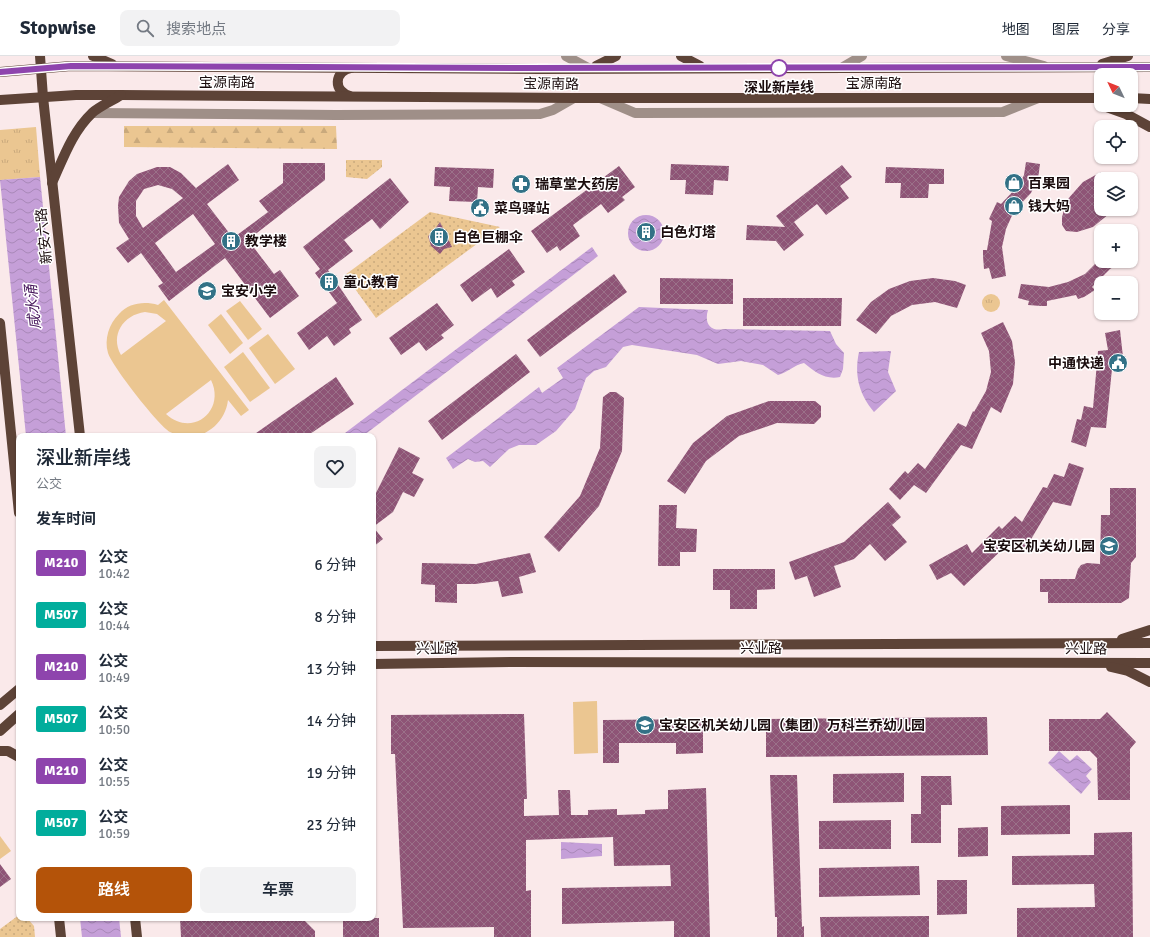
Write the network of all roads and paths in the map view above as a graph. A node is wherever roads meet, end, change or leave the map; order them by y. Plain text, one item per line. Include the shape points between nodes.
1 (40, 56) edge
2 (93, 56) edge
3 (566, 56) edge
4 (616, 56) edge
5 (681, 56) edge
6 (843, 56) edge
7 (862, 56) edge
8 (1006, 56) edge
9 (1128, 56) edge
10 (120, 67) junction
11 (843, 67) junction
12 (1050, 67) junction
13 (1150, 67) edge
14 (42, 68) junction
15 (353, 68) junction
16 (589, 68) junction
17 (714, 68) junction
18 (1087, 68) junction
19 (0, 72) edge
20 (121, 95) junction
21 (43, 96) junction
22 (350, 96) junction
23 (1041, 97) junction
24 (574, 98) junction
25 (600, 98) junction
26 (1074, 98) junction
27 (1094, 98) edge
28 (1138, 98) edge
29 (1150, 99) edge
30 (0, 100) edge
31 (1094, 103) edge
32 (1120, 112) edge
33 (93, 113) junction
34 (1150, 127) edge
35 (52, 183) junction
36 (0, 323) edge
37 (80, 433) edge
38 (16, 482) edge
39 (1150, 630) edge
40 (1095, 643) junction
41 (1150, 643) edge
42 (489, 645) junction
43 (376, 646) edge
44 (489, 663) junction
45 (1092, 663) junction
46 (1150, 663) edge
47 (376, 664) edge
48 (1150, 682) edge
49 (16, 692) edge
50 (0, 705) edge
51 (16, 717) edge
52 (0, 731) edge
53 (0, 751) edge
54 (16, 755) edge
55 (59, 921) edge
56 (135, 921) edge
57 (61, 937) edge
58 (137, 937) edge

1 - 14 main road, 新安六路
2 - 10 main road
3 - 16 street
4 - 16 main road
5 - 17 main road via 695,64
6 - 11 street
7 - 11 street
8 - 12 street
9 - 18 main road
10 - 14 main road, 宝源南路
10 - 15 main road, 宝源南路
11 - 12 main road, 宝源南路
11 - 17 main road, 宝源南路
12 - 18 main road, 宝源南路
13 - 18 main road, 宝源南路
14 - 19 main road, 宝源南路
14 - 21 main road, 新安六路
15 - 16 main road, 宝源南路
15 - 22 main road via 342,72 338,80 342,92
16 - 17 main road, 宝源南路
20 - 21 main road, 宝源南路
20 - 22 main road, 宝源南路
20 - 33 main road
21 - 30 main road, 宝源南路
21 - 35 main road, 新安六路
22 - 24 main road, 宝源南路
23 - 25 main road, 宝源南路
23 - 25 street via 1003,112 643,114 626,111
23 - 26 main road, 宝源南路
24 - 25 main road, 宝源南路
24 - 33 street via 540,114
26 - 27 main road, 宝源南路
26 - 31 main road
28 - 29 main road
32 - 34 main road via 1137,118
33 - 35 main road via 70,142
35 - 37 main road, 新安六路
36 - 38 main road
39 - 40 main road via 1129,638
40 - 41 main road, 兴业路
40 - 42 main road, 兴业路
42 - 43 main road, 兴业路
42 - 44 main road via 481,654
44 - 45 main road, 兴业路
44 - 47 main road, 兴业路
45 - 46 main road, 兴业路
45 - 48 main road via 1128,671
49 - 50 main road
51 - 52 main road
53 - 54 main road via 8,751
55 - 57 main road
56 - 58 main road

